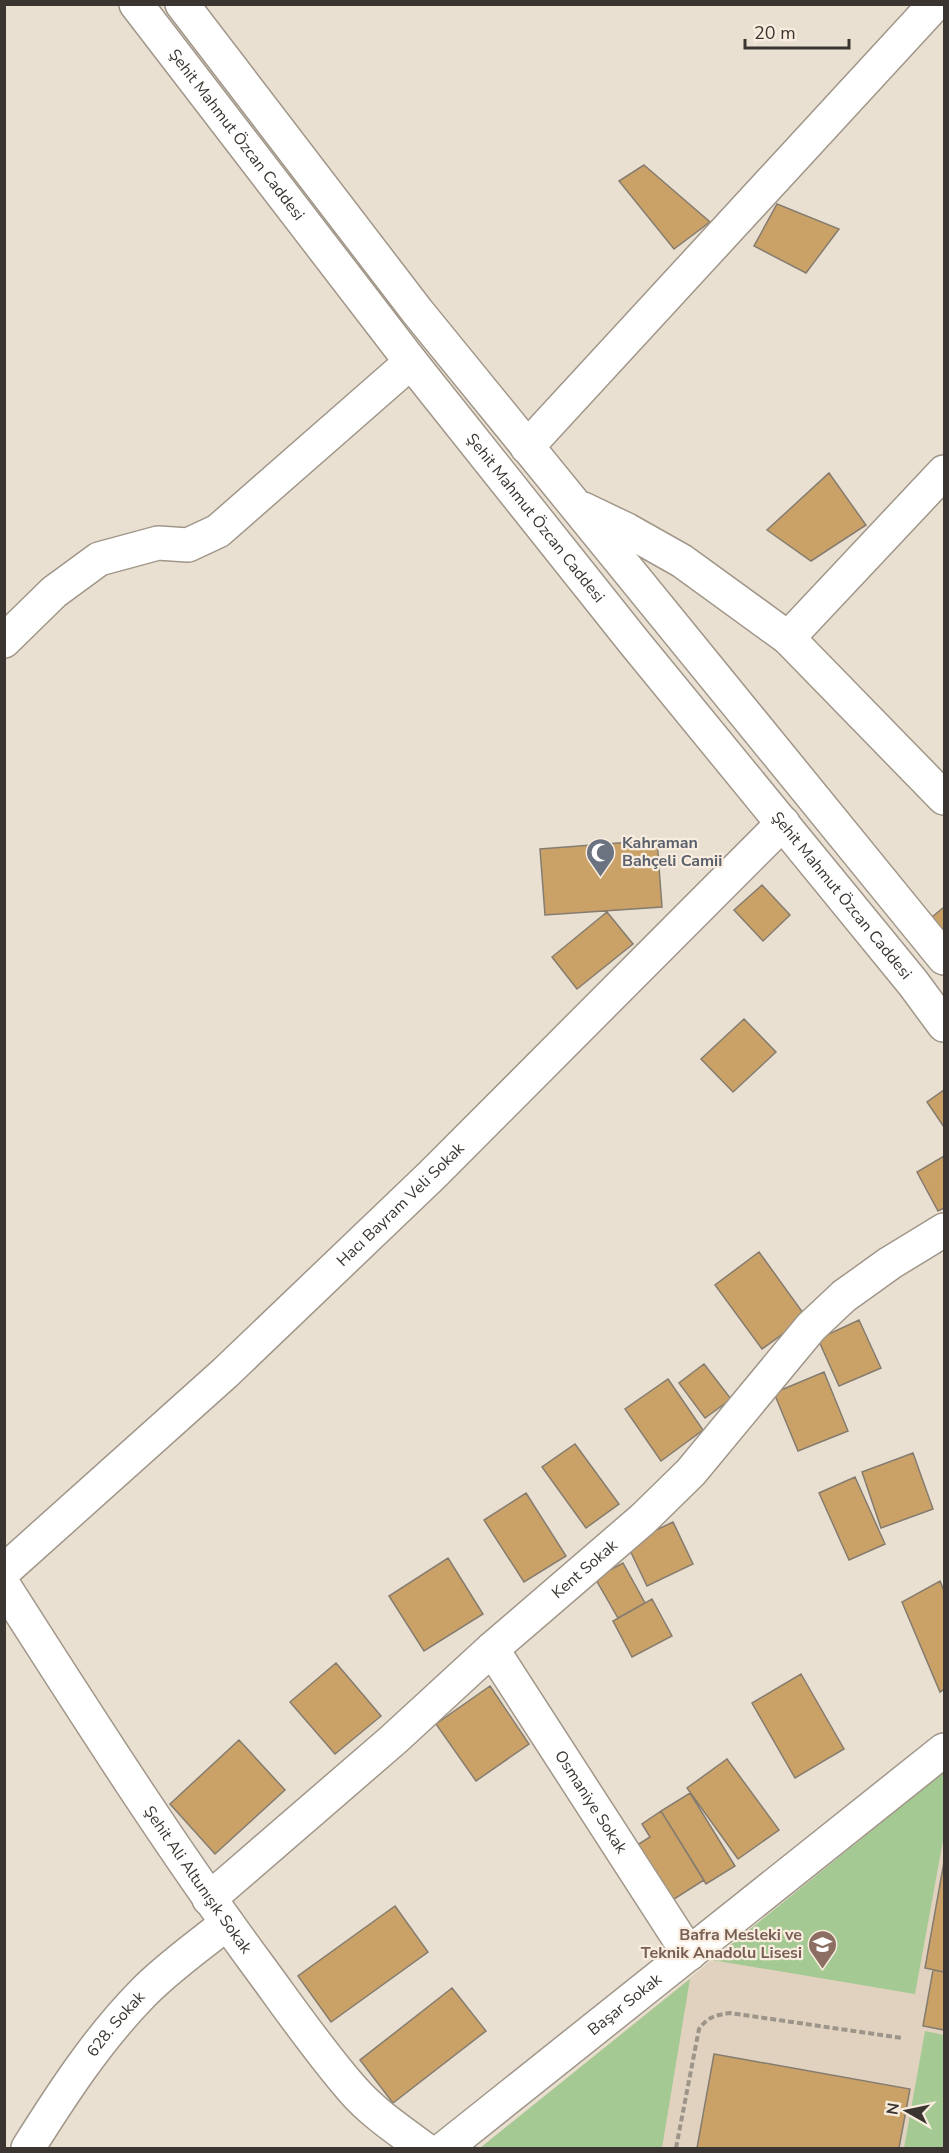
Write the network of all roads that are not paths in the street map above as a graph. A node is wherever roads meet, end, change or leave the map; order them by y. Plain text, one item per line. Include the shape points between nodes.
1 (136, 4) edge
2 (935, 4) edge
3 (194, 9) edge
4 (411, 362) junction
5 (527, 447) junction
6 (945, 472) edge
7 (574, 505) junction
8 (788, 638) junction
9 (4, 641) edge
10 (945, 798) edge
11 (783, 823) junction
12 (945, 958) edge
13 (945, 1025) edge
14 (945, 1230) edge
15 (4, 1571) edge
16 (4, 1586) edge
17 (492, 1649) junction
18 (945, 1749) edge
19 (218, 1911) junction
20 (689, 1954) junction
21 (28, 2148) edge
22 (423, 2148) edge
23 (445, 2148) edge

1 - 4 street, Şehit Mahmut Özcan Caddesi
2 - 5 street
3 - 5 street via 417,311
4 - 9 street via 218,531 188,545 158,543 99,559 54,592
4 - 11 street, Şehit Mahmut Özcan Caddesi
5 - 7 street
6 - 8 street
7 - 8 street via 682,561
7 - 12 street
8 - 10 street
11 - 13 street, Şehit Mahmut Özcan Caddesi
11 - 15 street, Hacı Bayram Veli Sokak via 432,1175 225,1373
14 - 17 street, Kent Sokak via 844,1296 819,1320 691,1472 643,1519
16 - 19 street, Şehit Ali Altunışık Sokak via 145,1806
17 - 19 street, Kent Sokak
17 - 20 street, Osmaniye Sokak
18 - 20 street, Başar Sokak
19 - 21 street, 628. Sokak via 114,2025
19 - 22 street, Şehit Ali Altunışık Sokak via 354,2091
20 - 23 street, Başar Sokak

